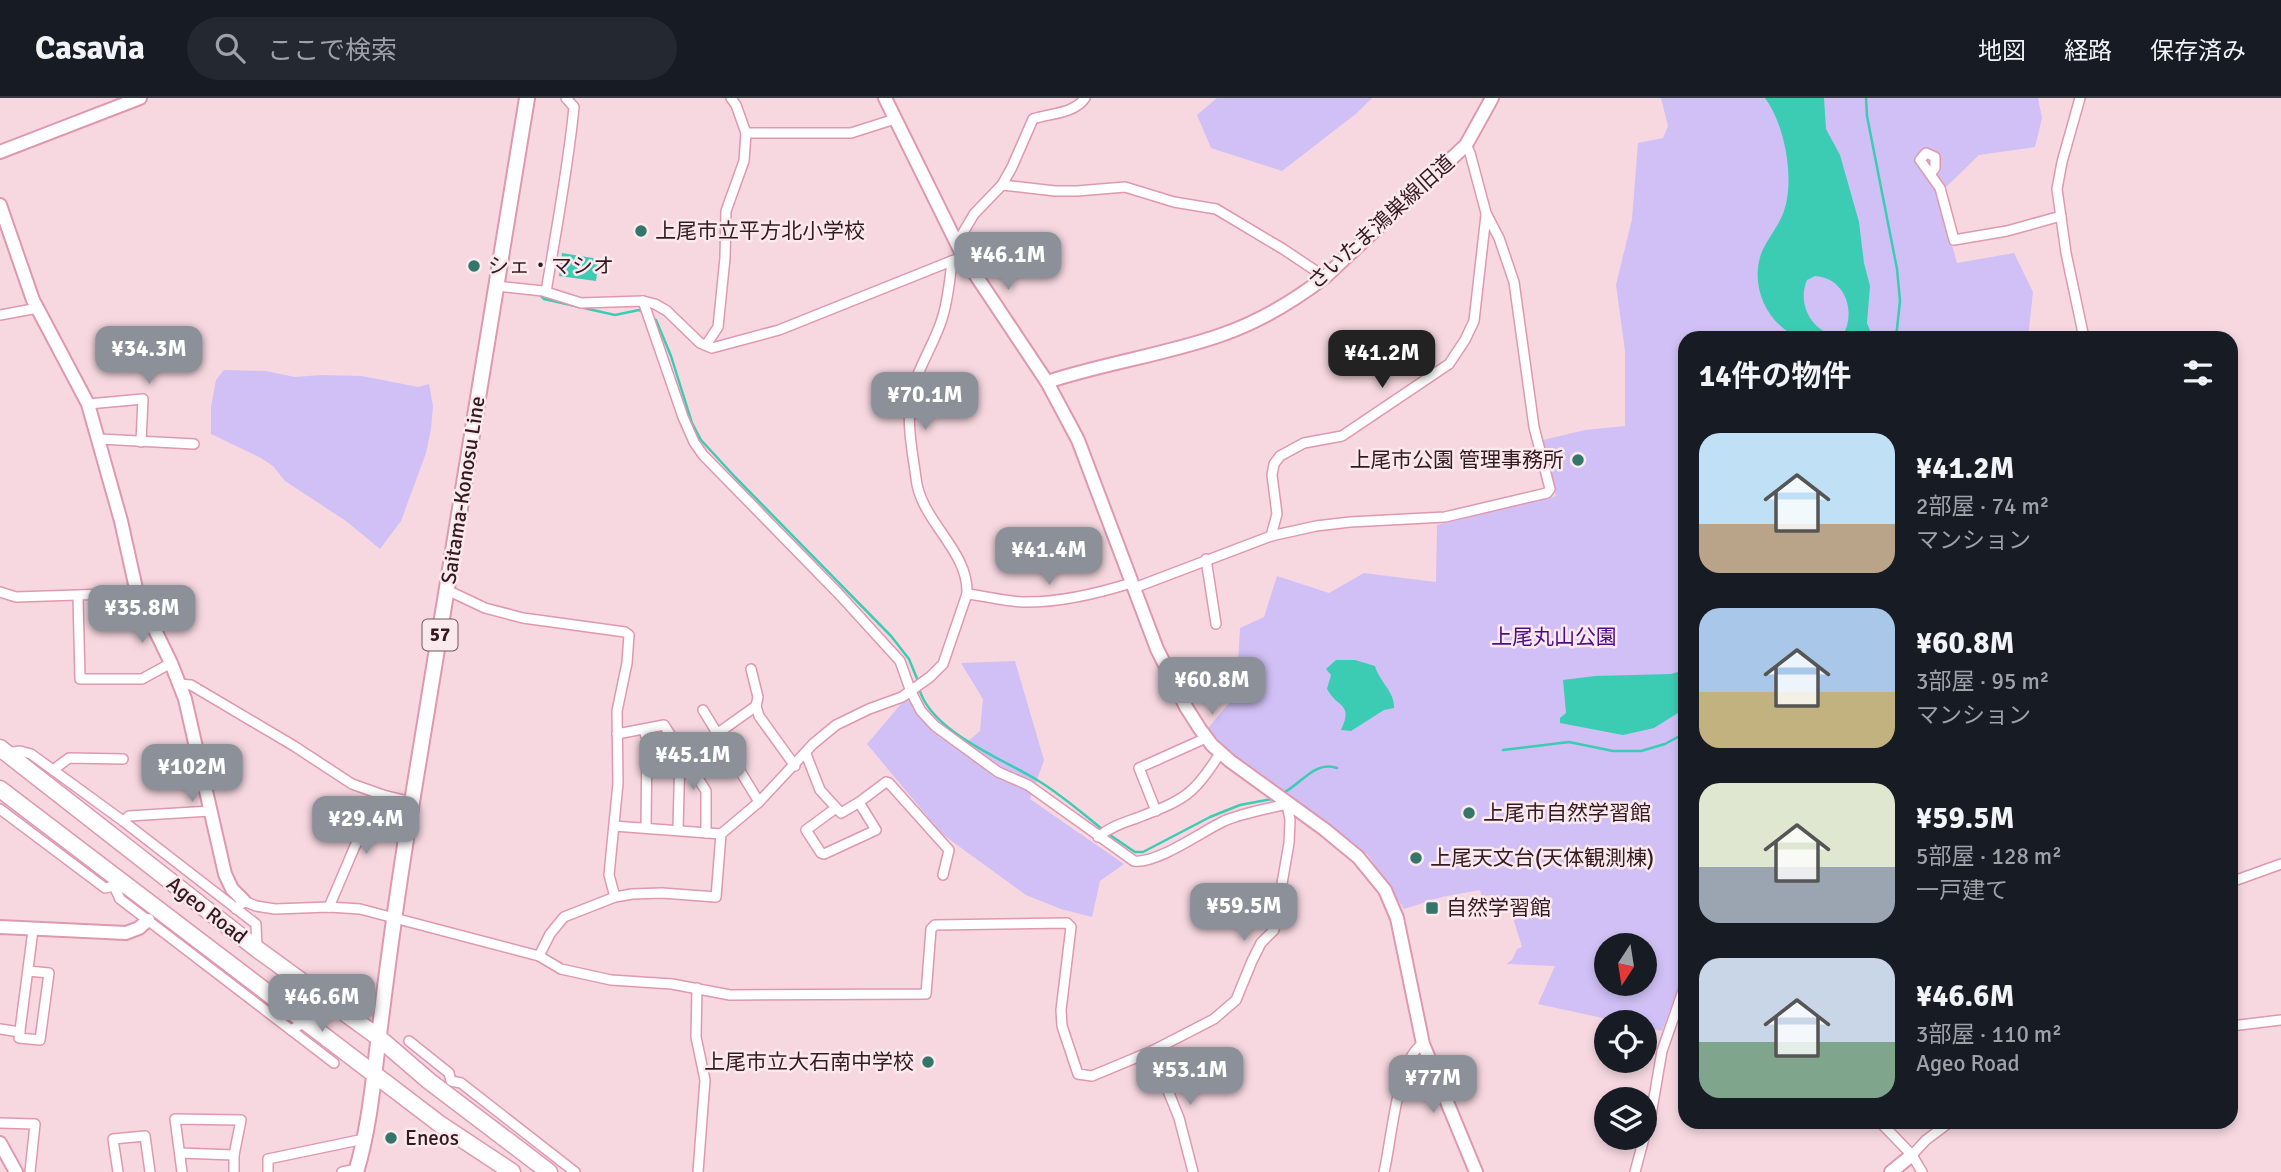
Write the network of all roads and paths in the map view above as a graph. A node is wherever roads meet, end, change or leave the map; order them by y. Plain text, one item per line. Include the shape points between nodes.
1 (140, 98) edge
2 (527, 98) edge
3 (566, 98) edge
4 (731, 98) edge
5 (885, 98) edge
6 (1085, 98) edge
7 (1492, 98) edge
8 (2080, 98) edge
9 (895, 119) junction
10 (746, 133) junction
11 (1466, 145) junction
12 (0, 152) edge
13 (1930, 174) dead end
14 (1002, 185) junction
15 (0, 205) edge
16 (1486, 213) junction
17 (2061, 216) junction
18 (957, 243) junction
19 (958, 258) junction
20 (1325, 277) junction
21 (497, 286) junction
22 (546, 292) junction
23 (643, 301) junction
24 (38, 308) junction
25 (0, 315) edge
26 (2083, 331) edge
27 (706, 345) junction
28 (1047, 382) junction
29 (88, 404) junction
30 (100, 439) junction
31 (141, 443) junction
32 (194, 444) dead end
33 (1271, 536) junction
34 (1206, 559) junction
35 (1133, 585) junction
36 (447, 590) junction
37 (0, 592) edge
38 (138, 593) junction
39 (967, 594) junction
40 (78, 596) junction
41 (1216, 624) dead end
42 (171, 663) junction
43 (751, 668) dead end
44 (179, 684) junction
45 (911, 692) junction
46 (757, 706) junction
47 (703, 710) dead end
48 (644, 730) junction
49 (718, 733) junction
50 (617, 734) junction
51 (1206, 738) junction
52 (4, 751) edge
53 (680, 752) junction
54 (1220, 753) junction
55 (806, 754) junction
56 (123, 759) dead end
57 (794, 766) junction
58 (52, 770) junction
59 (0, 789) edge
60 (383, 796) junction
61 (411, 802) junction
62 (760, 802) junction
63 (858, 803) junction
64 (1287, 804) junction
65 (836, 808) junction
66 (0, 809) edge
67 (210, 811) junction
68 (1156, 811) junction
69 (123, 821) junction
70 (614, 826) junction
71 (646, 828) junction
72 (678, 830) junction
73 (706, 833) junction
74 (721, 834) junction
75 (1098, 837) junction
76 (2281, 864) edge
77 (943, 875) dead end
78 (2238, 879) edge
79 (114, 882) junction
80 (615, 897) junction
81 (240, 905) junction
82 (329, 907) junction
83 (393, 919) junction
84 (148, 920) junction
85 (0, 927) edge
86 (33, 930) junction
87 (257, 949) junction
88 (539, 956) junction
89 (28, 971) junction
90 (698, 988) junction
91 (1678, 1002) edge
92 (2281, 1020) edge
93 (2238, 1025) edge
94 (298, 1026) junction
95 (0, 1029) edge
96 (20, 1032) junction
97 (378, 1037) junction
98 (409, 1041) dead end
99 (1423, 1044) junction
100 (1152, 1051) junction
101 (334, 1063) dead end
102 (374, 1075) junction
103 (429, 1081) junction
104 (451, 1081) junction
105 (1656, 1087) edge
106 (0, 1123) edge
107 (1887, 1129) edge
108 (1941, 1129) edge
109 (364, 1139) junction
110 (0, 1143) edge
111 (1640, 1150) edge
112 (180, 1153) junction
113 (233, 1155) junction
114 (1912, 1155) junction
115 (352, 1171) edge
116 (16, 1172) edge
117 (30, 1172) edge
118 (118, 1172) edge
119 (150, 1172) edge
120 (182, 1172) edge
121 (234, 1172) edge
122 (268, 1172) edge
123 (512, 1172) edge
124 (549, 1172) edge
125 (575, 1172) edge
126 (698, 1172) edge
127 (1193, 1172) edge
128 (1384, 1172) edge
129 (1476, 1172) edge
130 (1635, 1172) edge
131 (1891, 1172) edge
132 (1922, 1172) edge

1 - 12 street
2 - 21 main road, Saitama-Konosu Line / 57
3 - 22 street via 575,107
4 - 10 street
5 - 9 street
6 - 14 street via 1071,110 1032,119
7 - 11 street, さいたま鴻巣線旧道
8 - 17 street via 2057,189
9 - 10 street via 851,133
9 - 18 street
10 - 27 street via 744,161 726,212 718,327
11 - 16 street
11 - 20 street, さいたま鴻巣線旧道
13 - 17 street via 1940,188 1954,240
14 - 18 street via 974,214
14 - 20 street via 1077,191 1125,187 1216,209
15 - 24 street
16 - 33 street via 1474,321 1458,352 1449,364 1342,436 1304,443 1280,456 1272,475 1277,514
16 - 33 street via 1514,282 1534,427 1550,489 1445,517 1328,524
17 - 26 street
18 - 19 street
19 - 27 street via 779,330 712,348
19 - 28 street
19 - 39 street via 943,318 913,388 909,424 919,497 960,564
20 - 28 street, さいたま鴻巣線旧道 via 1285,304 1222,334
21 - 22 street
21 - 36 main road, Saitama-Konosu Line / 57
22 - 23 street via 580,303
23 - 27 street via 667,311
23 - 45 street via 698,448 888,647 900,661
24 - 25 street
24 - 29 street
28 - 35 street via 1078,440
29 - 30 street
29 - 31 street via 143,400
30 - 31 street
30 - 38 street
31 - 32 street
33 - 34 street
34 - 35 street
34 - 41 street
35 - 39 street via 1054,601 1020,602
35 - 51 street via 1157,649
36 - 50 street via 485,608 523,618 629,635
36 - 61 main road, Saitama-Konosu Line / 57
37 - 40 street via 16,597
38 - 40 street
38 - 42 street
39 - 45 street via 943,664
40 - 42 street via 80,679 142,679
42 - 44 street
43 - 46 street
44 - 60 street via 191,685 352,784
44 - 67 street
45 - 55 street via 835,725
45 - 75 street via 921,711 946,734 998,772 1028,785
46 - 49 street
46 - 57 street via 759,716
47 - 49 street
48 - 50 street
48 - 53 street via 664,725
48 - 71 street
49 - 62 street
50 - 70 street
51 - 54 street
51 - 68 street via 1139,768
52 - 58 street via 31,754
52 - 87 highway, Ageo Road
53 - 72 street
53 - 73 street via 708,795
54 - 64 street
54 - 68 street via 1192,792
55 - 57 street
55 - 65 street via 820,790
56 - 58 street via 69,758
57 - 62 street
58 - 69 street
59 - 79 highway, Ageo Road
60 - 61 street
60 - 82 street
61 - 83 main road, Saitama-Konosu Line / 57
62 - 74 street
63 - 65 street via 841,813
63 - 65 street via 876,830 821,853 806,830
63 - 77 street via 889,783 949,850
64 - 75 street via 1226,820 1141,862
64 - 99 street via 1358,857 1385,890 1397,918
64 - 100 street via 1289,843 1279,912 1241,992 1214,1020
66 - 79 street via 105,888
67 - 69 street via 129,816
67 - 81 street via 225,874
68 - 75 street
69 - 81 street
70 - 71 street
70 - 80 street via 610,875
71 - 72 street
72 - 73 street
73 - 74 street
74 - 80 street via 716,897 662,893
76 - 78 street
79 - 84 street via 121,899
79 - 94 highway, Ageo Road
80 - 88 street via 564,917
81 - 82 street
81 - 87 street via 257,924
82 - 83 street via 360,909
83 - 88 street
83 - 97 main road, Saitama-Konosu Line / 57
84 - 86 street via 126,933
84 - 94 street
85 - 86 street
86 - 89 street
87 - 97 highway, Ageo Road
88 - 90 street via 561,969 611,980
89 - 96 street
89 - 96 street via 49,973 40,1040 19,1038
90 - 100 street via 730,995 926,994 934,925 1068,923 1060,1010 1078,1074 1092,1076
90 - 126 street via 696,1037 705,1080
91 - 105 street via 1667,1030
92 - 93 street
94 - 101 street
94 - 102 highway, Ageo Road
95 - 96 street
97 - 102 main road, Saitama-Konosu Line / 57
97 - 103 highway, Ageo Road
98 - 104 street via 449,1073
99 - 128 street via 1416,1047 1395,1104
99 - 129 street
100 - 127 street via 1179,1118
102 - 109 main road, Saitama-Konosu Line / 57
102 - 123 highway, Ageo Road
103 - 104 street
103 - 124 highway, Ageo Road
104 - 125 street via 461,1083
106 - 117 street via 35,1124
107 - 114 street
108 - 114 street
109 - 115 main road, Saitama-Konosu Line / 57
109 - 122 street via 268,1159
110 - 116 street
111 - 130 street
112 - 113 street
112 - 113 street via 175,1119 241,1120
112 - 120 street
113 - 121 street
114 - 131 street
114 - 132 street
118 - 119 street via 113,1139 145,1136

